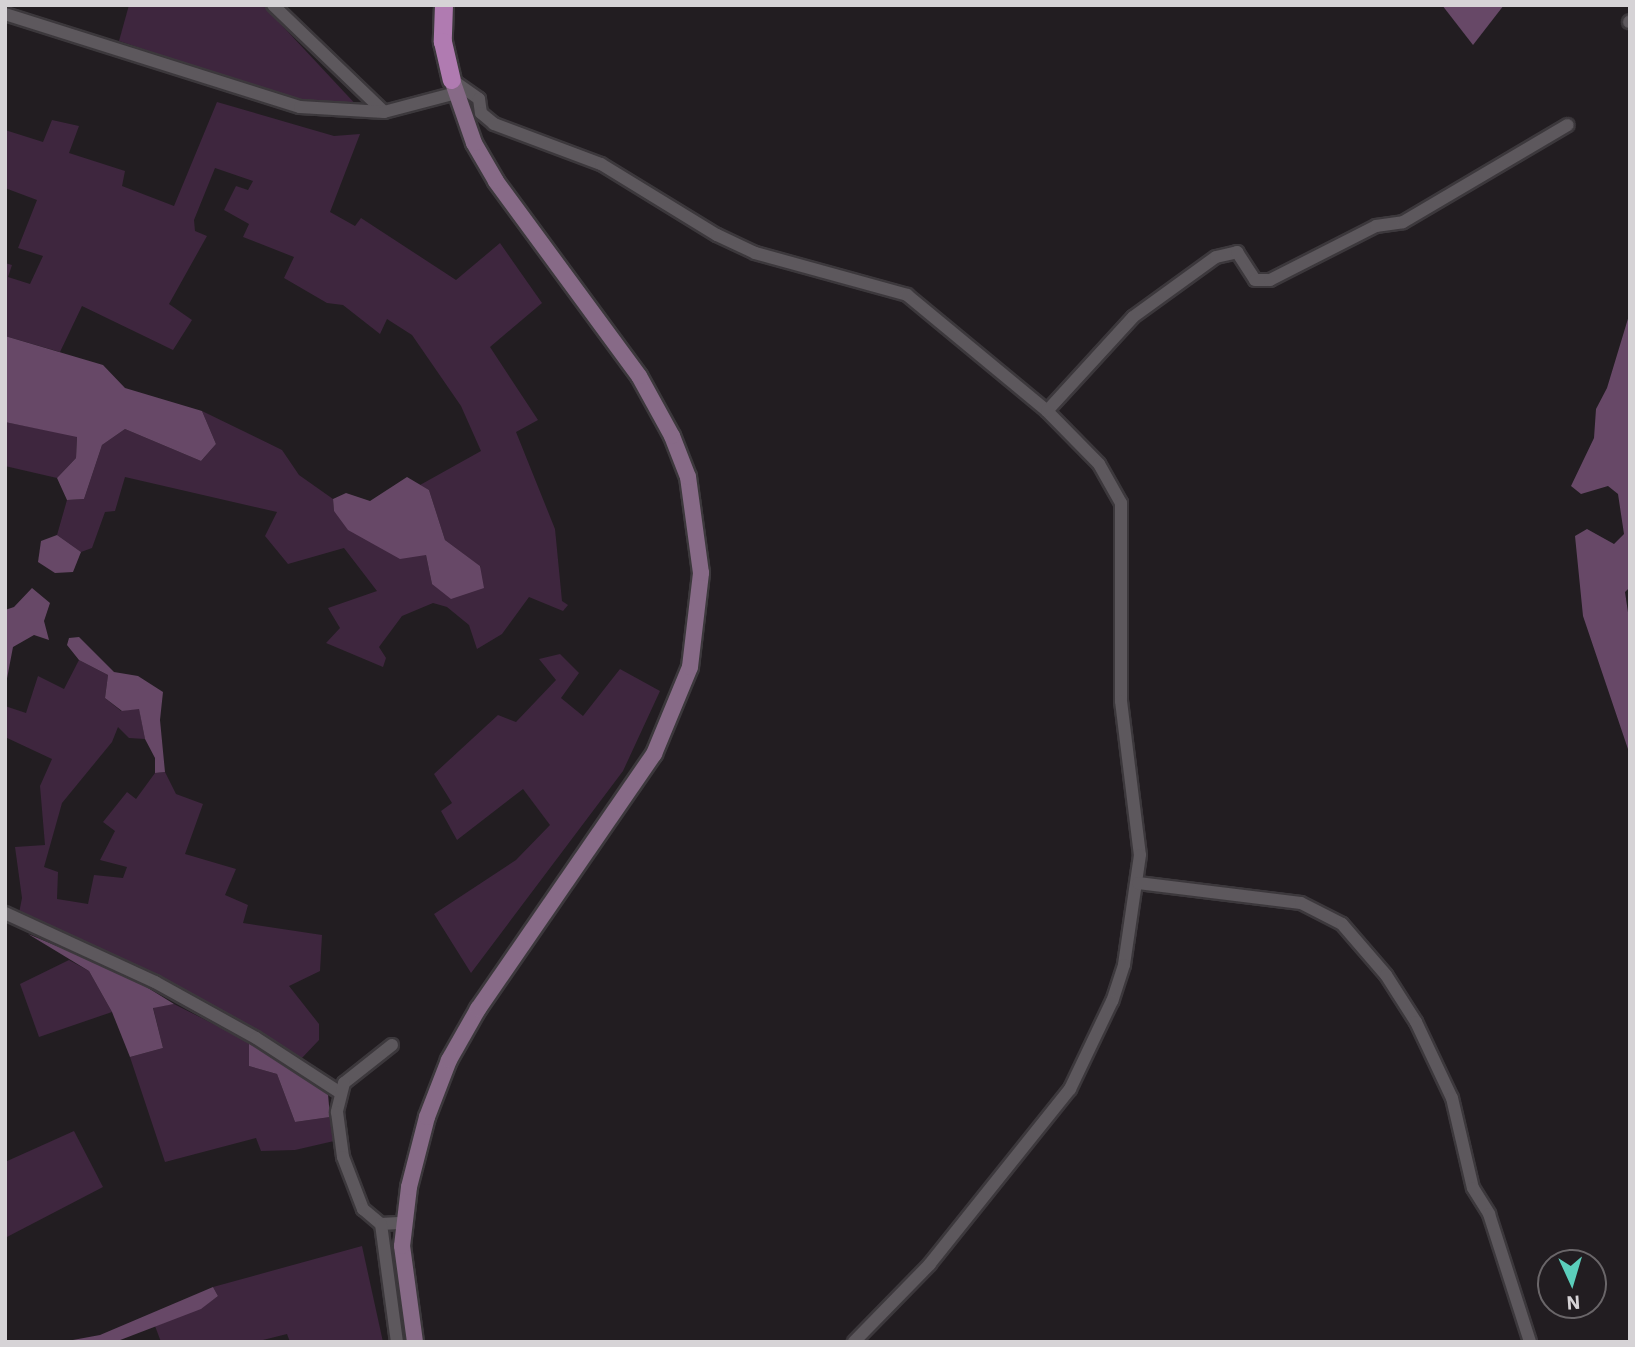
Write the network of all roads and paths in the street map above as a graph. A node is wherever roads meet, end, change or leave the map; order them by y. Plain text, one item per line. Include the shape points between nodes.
1 (273, 5) edge
2 (444, 5) edge
3 (5, 14) edge
4 (454, 87) junction
5 (384, 112) junction
6 (1569, 125) dead end
7 (1047, 411) junction
8 (1138, 883) junction
9 (5, 913) edge
10 (392, 1045) dead end
11 (339, 1092) junction
12 (403, 1223) junction
13 (381, 1224) junction
14 (397, 1342) edge
15 (415, 1342) edge
16 (854, 1342) edge
17 (1530, 1342) edge

1 - 5 street
2 - 4 main road via 443,42
3 - 5 street via 300,107
4 - 5 street
4 - 7 street via 479,99 481,113 494,124 601,164 746,248 907,295
4 - 12 main road via 474,143 496,180 639,376 672,436 688,477 701,573 690,667 659,744 631,793 478,1009 456,1048 427,1117
6 - 7 street via 1403,222 1376,226 1269,280 1255,280 1237,252 1216,257 1133,317
7 - 8 street via 1099,464 1121,503 1121,701 1139,830
8 - 16 street via 1112,1001 1070,1089 930,1264
8 - 17 street via 1301,903 1342,924 1416,1022 1452,1098 1473,1188 1489,1214
9 - 11 street via 155,982 256,1038
10 - 11 street via 352,1073
11 - 13 street via 340,1138 353,1191 363,1209
12 - 13 street
12 - 15 main road via 404,1287
13 - 14 street

